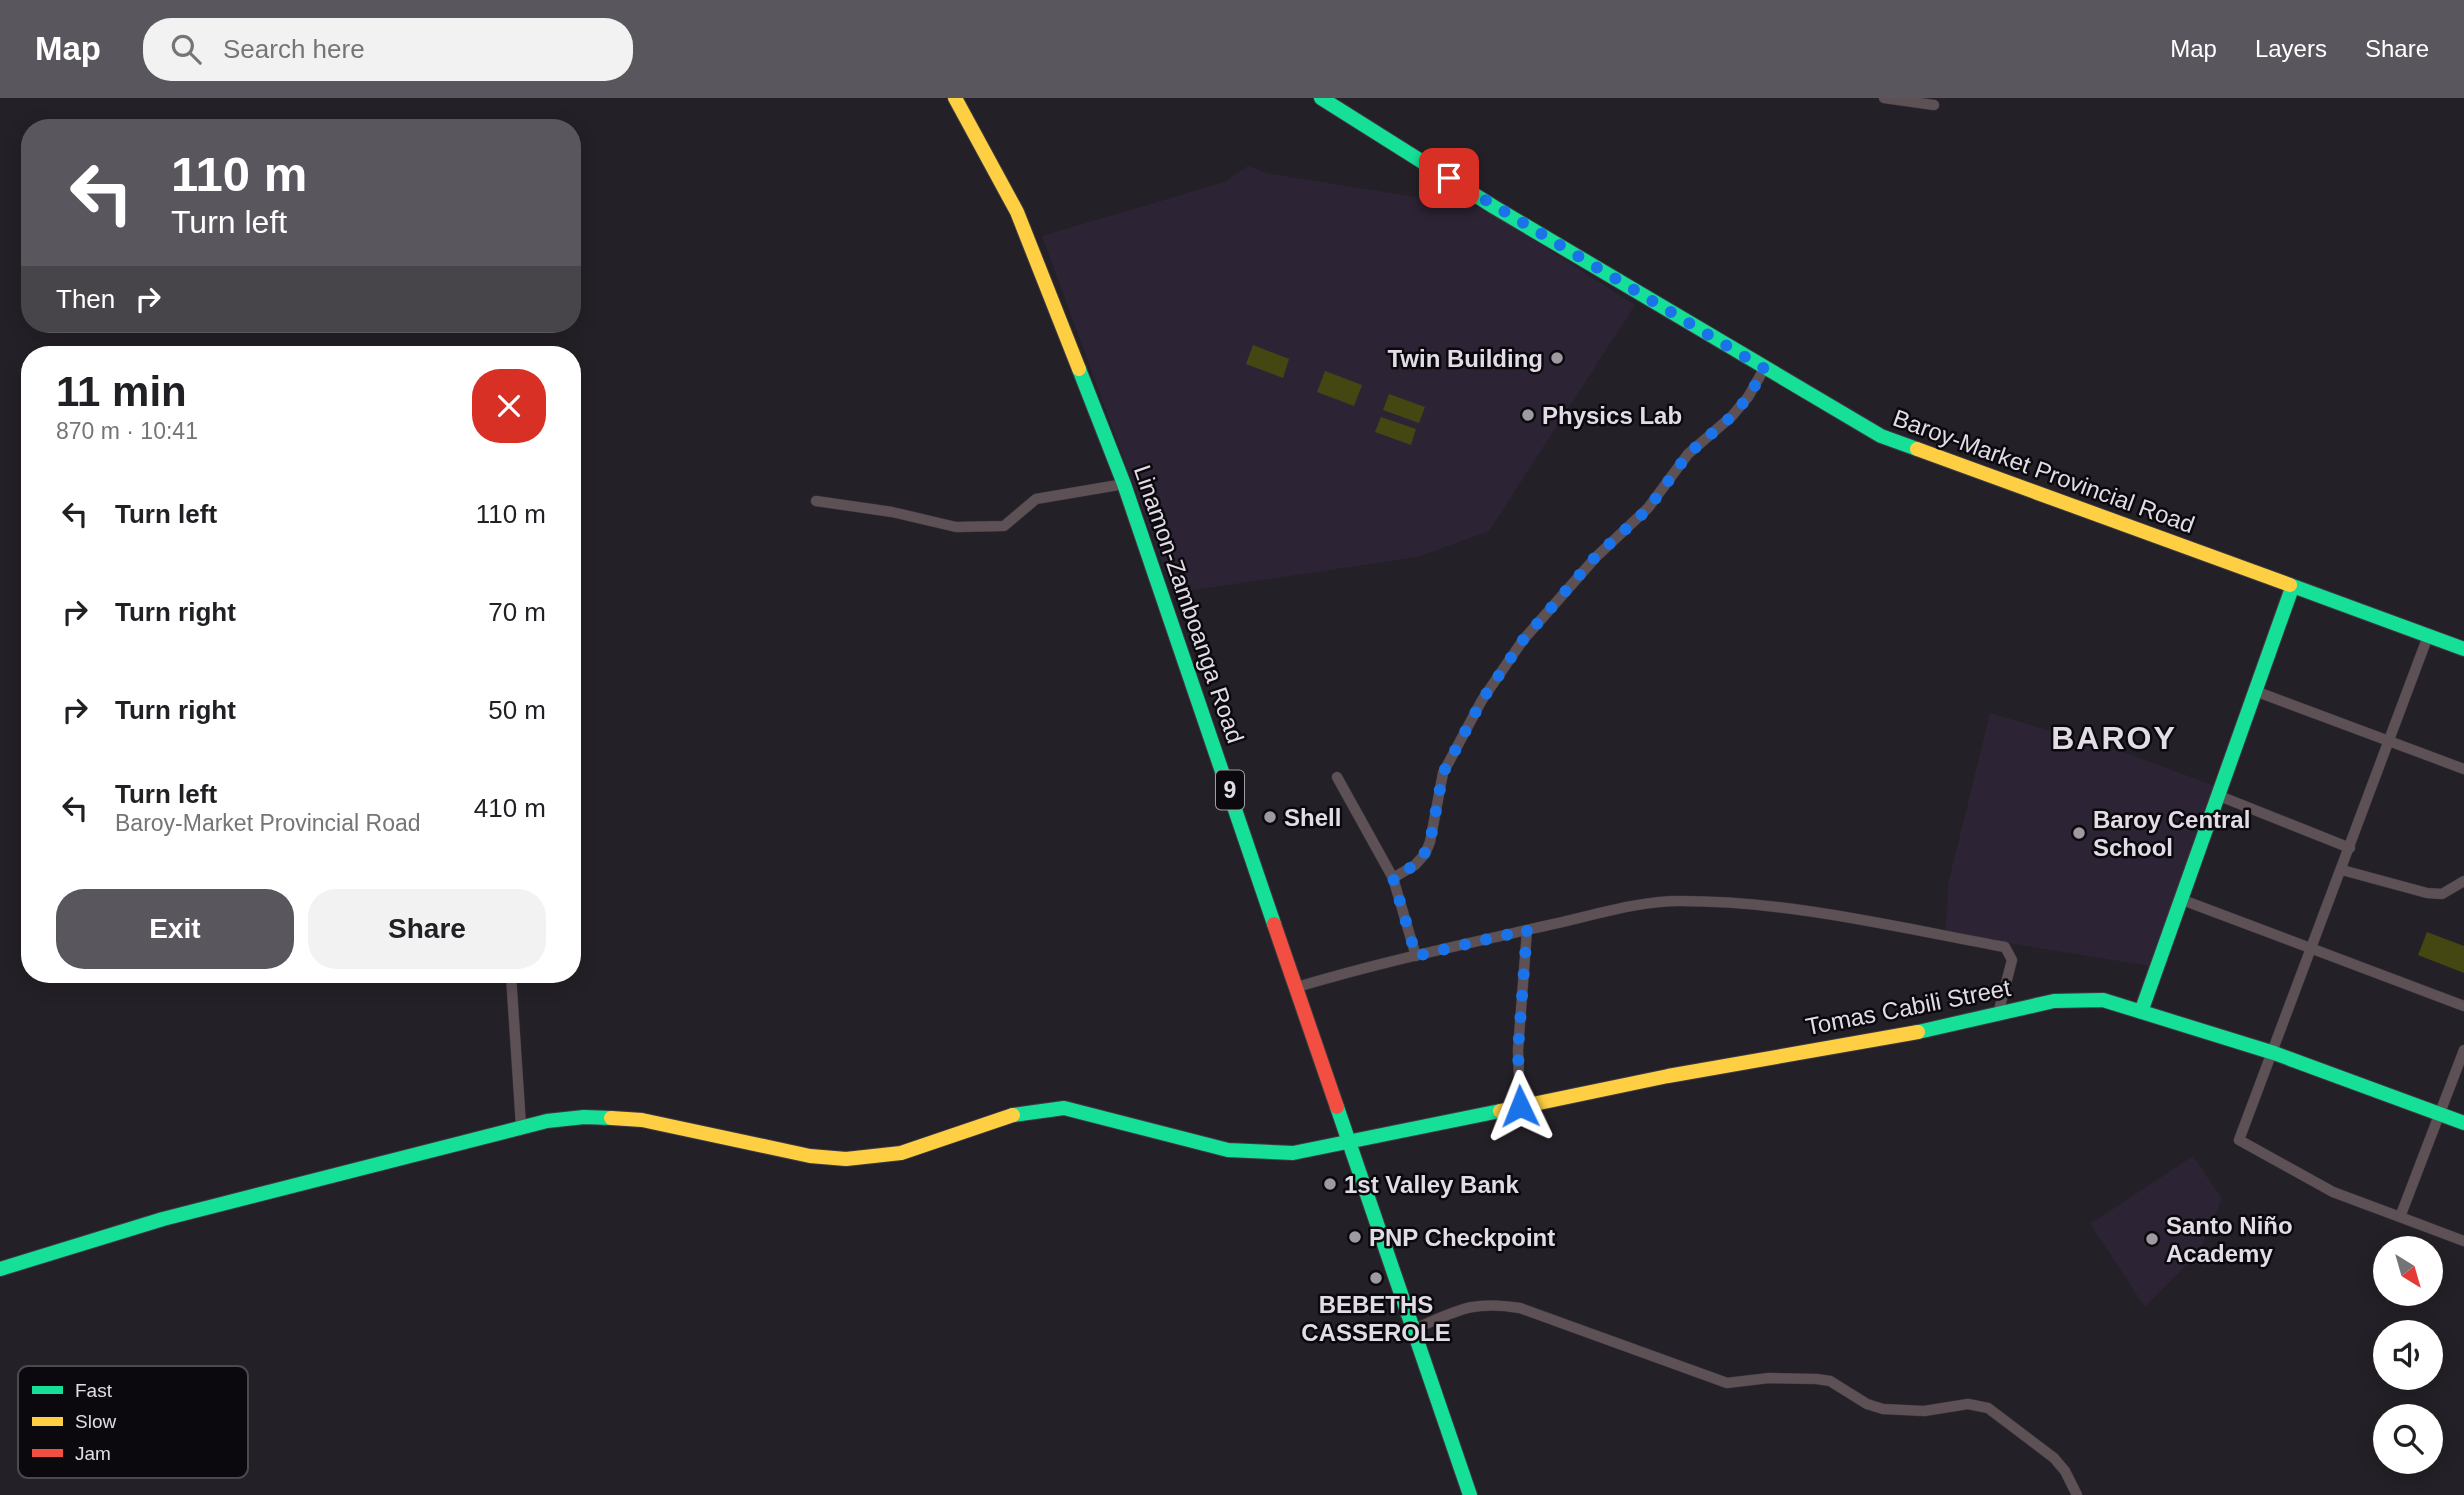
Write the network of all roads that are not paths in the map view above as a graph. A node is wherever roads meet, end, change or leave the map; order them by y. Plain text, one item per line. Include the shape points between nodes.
1 (955, 98) edge
2 (1321, 98) edge
3 (1884, 98) edge
4 (1934, 105) dead end
5 (1765, 369) junction
6 (1124, 484) junction
7 (816, 502) dead end
8 (2292, 588) junction
9 (2428, 636) junction
10 (2464, 649) edge
11 (2255, 691) junction
12 (2389, 742) junction
13 (2464, 769) edge
14 (1337, 777) dead end
15 (2217, 795) junction
16 (2350, 848) junction
17 (2342, 870) junction
18 (1393, 878) junction
19 (2464, 881) edge
20 (2180, 899) junction
21 (1527, 930) junction
22 (2314, 947) junction
23 (1416, 956) junction
24 (512, 983) edge
25 (1297, 988) junction
26 (2464, 1006) edge
27 (2141, 1012) junction
28 (1998, 1014) junction
29 (2464, 1050) edge
30 (2274, 1053) junction
31 (1520, 1106) junction
32 (2438, 1114) junction
33 (2464, 1123) edge
34 (522, 1126) junction
35 (1347, 1142) junction
36 (2400, 1217) junction
37 (2464, 1241) edge
38 (0, 1269) edge
39 (1412, 1331) junction
40 (1471, 1495) edge
41 (2077, 1495) edge

1 - 6 main road, Linamon-Zamboanga Road / 9 via 1017,212
2 - 5 main road, Baroy-Market Provincial Road
3 - 4 street
5 - 8 main road, Baroy-Market Provincial Road via 1881,436
5 - 18 street via 1732,416 1688,454 1648,509 1596,556 1523,640 1482,700 1443,773 1424,854
6 - 7 street via 1036,499 1004,526 956,527
6 - 25 main road, Linamon-Zamboanga Road / 9
8 - 9 main road, Baroy-Market Provincial Road
8 - 11 main road
9 - 10 main road, Baroy-Market Provincial Road
9 - 12 street
11 - 12 street
11 - 15 main road
12 - 13 street
12 - 16 street
14 - 18 street
15 - 16 street
15 - 20 main road
16 - 17 street
17 - 19 street via 2427,893 2442,894
17 - 22 street
18 - 23 street
20 - 22 street
20 - 27 main road
21 - 23 street
21 - 28 street via 1677,901 1792,906 1850,915 2005,947 2012,960
21 - 31 street via 1518,1050
22 - 26 street
22 - 30 street
23 - 25 street
24 - 34 street
25 - 35 main road, Linamon-Zamboanga Road / 9
27 - 28 main road, Tomas Cabili Street via 2104,1000 2077,999
27 - 30 main road, Tomas Cabili Street
28 - 31 main road, Tomas Cabili Street
29 - 32 street
30 - 32 main road, Tomas Cabili Street
30 - 36 street via 2239,1140 2333,1192
31 - 35 main road, Tomas Cabili Street
32 - 33 main road, Tomas Cabili Street
32 - 36 street
34 - 35 main road, Tomas Cabili Street via 619,1117 810,1156 846,1159 901,1153 1024,1111 1064,1108 1244,1152 1293,1153
34 - 38 main road, Tomas Cabili Street via 163,1219
35 - 39 main road, Linamon-Zamboanga Road / 9
36 - 37 street
39 - 40 main road, Linamon-Zamboanga Road / 9
39 - 41 street via 1490,1303 1520,1308 1727,1383 1817,1379 1830,1381 1883,1409 1912,1412 1968,1404 1988,1408 2054,1458

